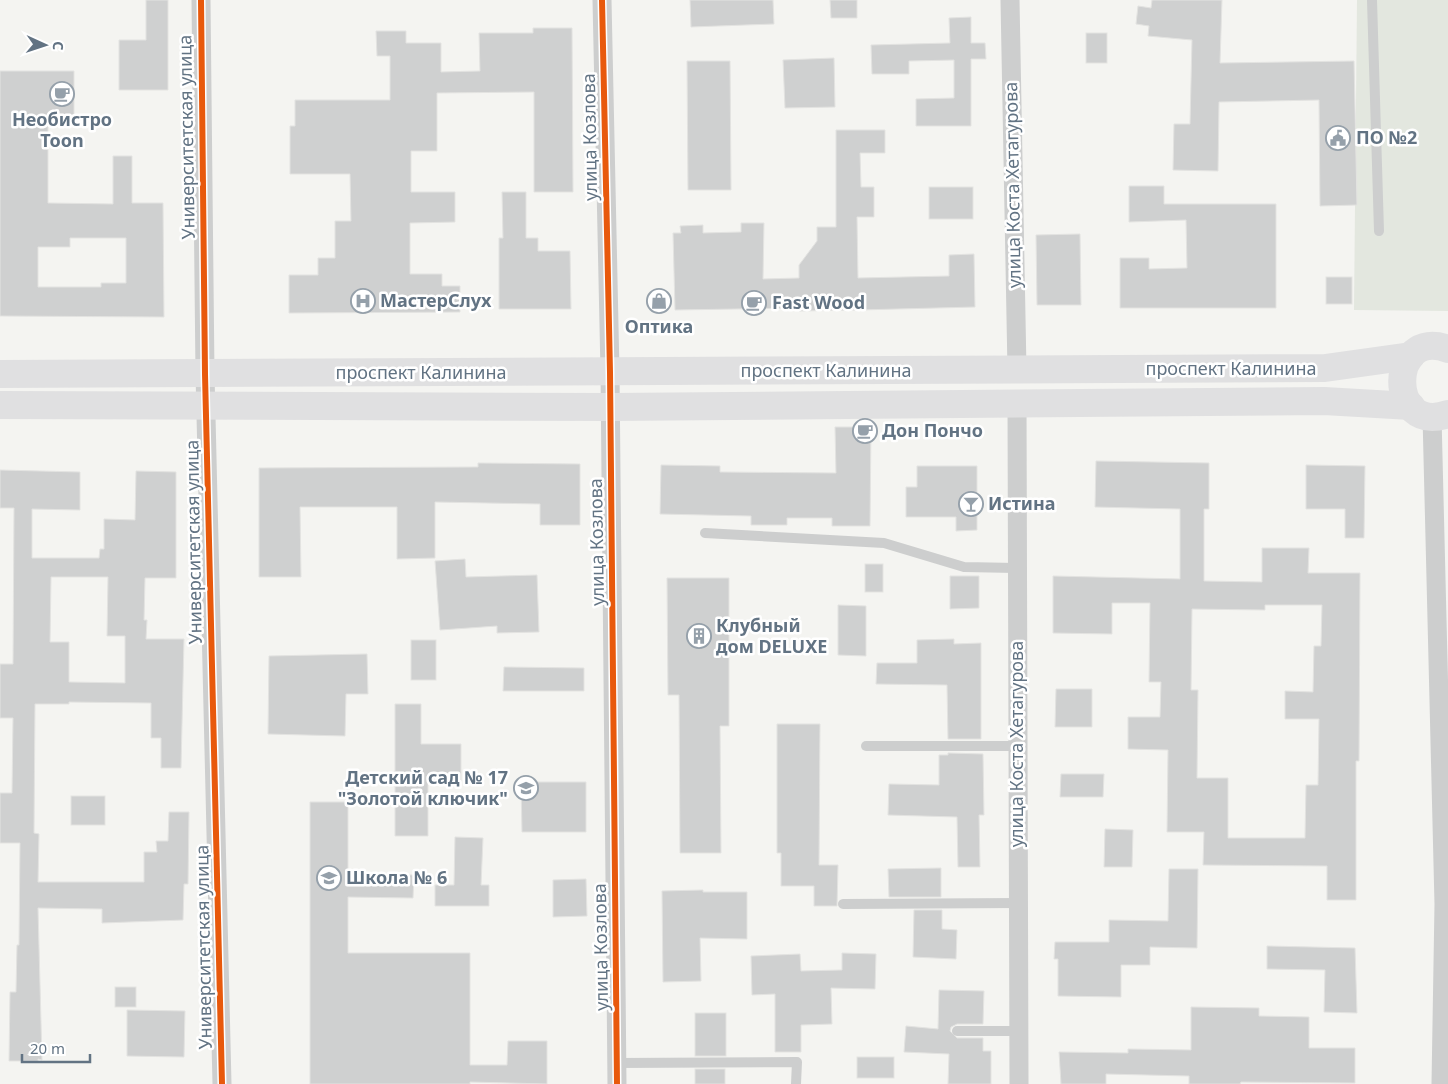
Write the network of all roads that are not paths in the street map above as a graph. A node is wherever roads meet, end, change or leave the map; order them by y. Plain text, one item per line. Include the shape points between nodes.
1 (201, 0) edge
2 (602, 0) edge
3 (1010, 0) edge
4 (1372, 0) edge
5 (1379, 231) dead end
6 (1448, 349) edge
7 (1411, 356) junction
8 (1017, 370) junction
9 (610, 372) junction
10 (0, 374) edge
11 (205, 374) junction
12 (1018, 404) junction
13 (0, 405) edge
14 (206, 406) junction
15 (610, 407) junction
16 (1430, 412) edge
17 (705, 533) dead end
18 (1016, 568) junction
19 (866, 746) dead end
20 (1017, 746) junction
21 (1018, 902) junction
22 (843, 904) dead end
23 (957, 1031) dead end
24 (1018, 1031) junction
25 (617, 1063) junction
26 (222, 1084) edge
27 (617, 1084) edge
28 (796, 1084) edge
29 (1019, 1084) edge
30 (1441, 1084) edge

1 - 11 street, Университетская улица
2 - 9 street, улица Козлова
3 - 8 street, улица Коста Хетагурова
4 - 5 lane
6 - 7 main road, проспект Калинина via 1432,346
7 - 8 main road, проспект Калинина via 1326,368
7 - 16 main road via 1403,370 1401,386 1404,398
8 - 9 main road, проспект Калинина
9 - 11 main road, проспект Калинина
9 - 15 street, улица Козлова
10 - 11 main road, проспект Калинина
11 - 14 street, Университетская улица
12 - 15 main road, проспект Калинина
12 - 16 main road, проспект Калинина via 1324,401
12 - 18 street, улица Коста Хетагурова
13 - 14 main road, проспект Калинина
14 - 15 main road, проспект Калинина
14 - 26 street, Университетская улица
15 - 25 street, улица Козлова
16 - 30 street via 1444,904
17 - 18 lane via 884,544 964,567
18 - 20 street, улица Коста Хетагурова
19 - 20 lane
20 - 21 street, улица Коста Хетагурова
21 - 22 lane
21 - 24 street, улица Коста Хетагурова
23 - 24 lane
24 - 29 street, улица Коста Хетагурова
25 - 27 street, улица Козлова
25 - 28 lane via 796,1062

